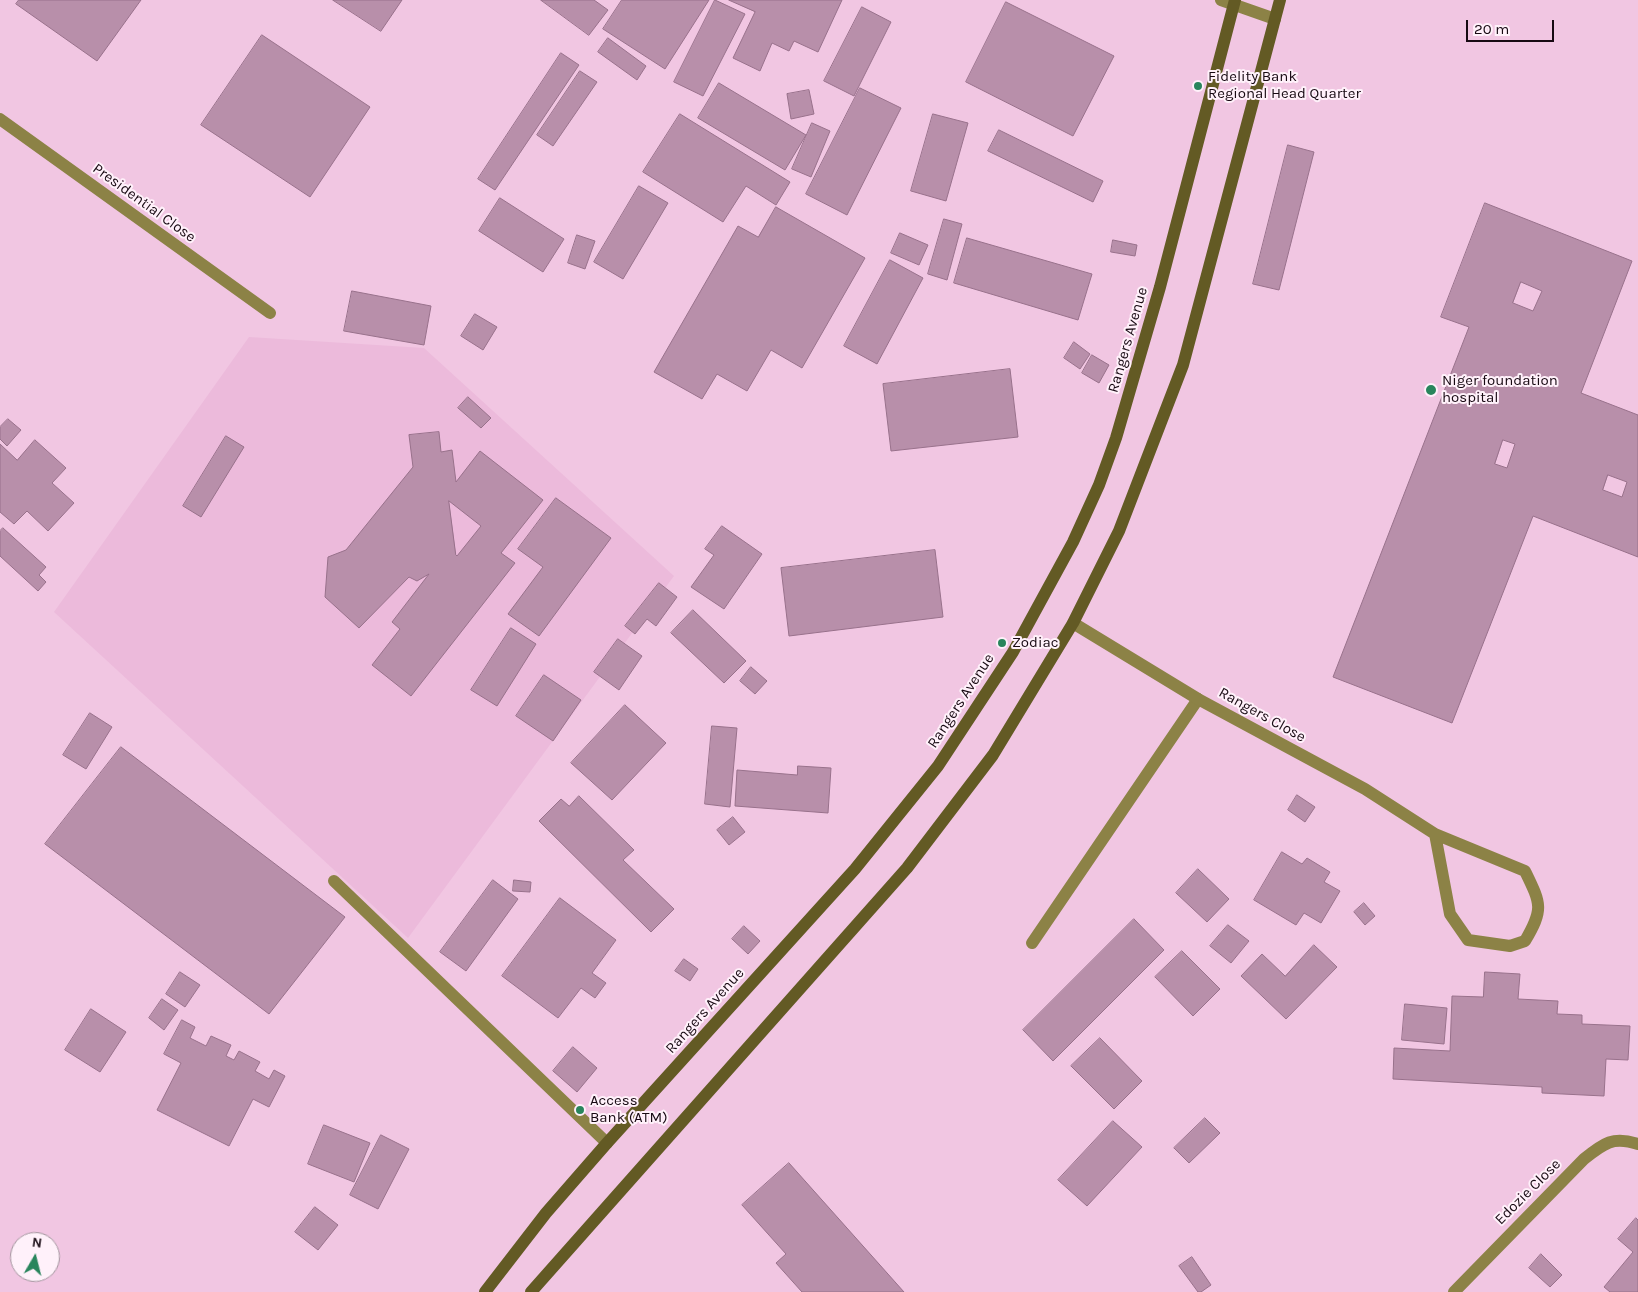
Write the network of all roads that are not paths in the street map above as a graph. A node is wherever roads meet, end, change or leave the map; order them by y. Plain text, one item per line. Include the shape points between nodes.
1 (1221, 0) edge
2 (1280, 0) edge
3 (1235, 3) edge
4 (1275, 19) junction
5 (0, 119) edge
6 (270, 313) dead end
7 (1073, 623) junction
8 (1198, 699) junction
9 (1435, 834) junction
10 (334, 881) dead end
11 (1032, 943) dead end
12 (607, 1143) junction
13 (1638, 1144) edge
14 (485, 1292) edge
15 (531, 1292) edge
16 (1454, 1292) edge

1 - 3 street
2 - 4 main road
3 - 4 street
3 - 12 main road, Rangers Avenue via 1127,403 1099,485 1052,583 1013,652 938,766 855,869
4 - 7 main road via 1183,365 1119,531
5 - 6 street, Presidential Close
7 - 8 street, Rangers Close
7 - 15 main road via 993,755 907,868
8 - 9 street, Rangers Close via 1365,789
8 - 11 street
9 - 9 street, Rangers Close via 1525,871 1538,899 1538,919 1525,941 1510,946 1468,940 1450,914
10 - 12 street
12 - 14 main road, Rangers Avenue
13 - 16 street, Edozie Close via 1616,1139 1600,1146

